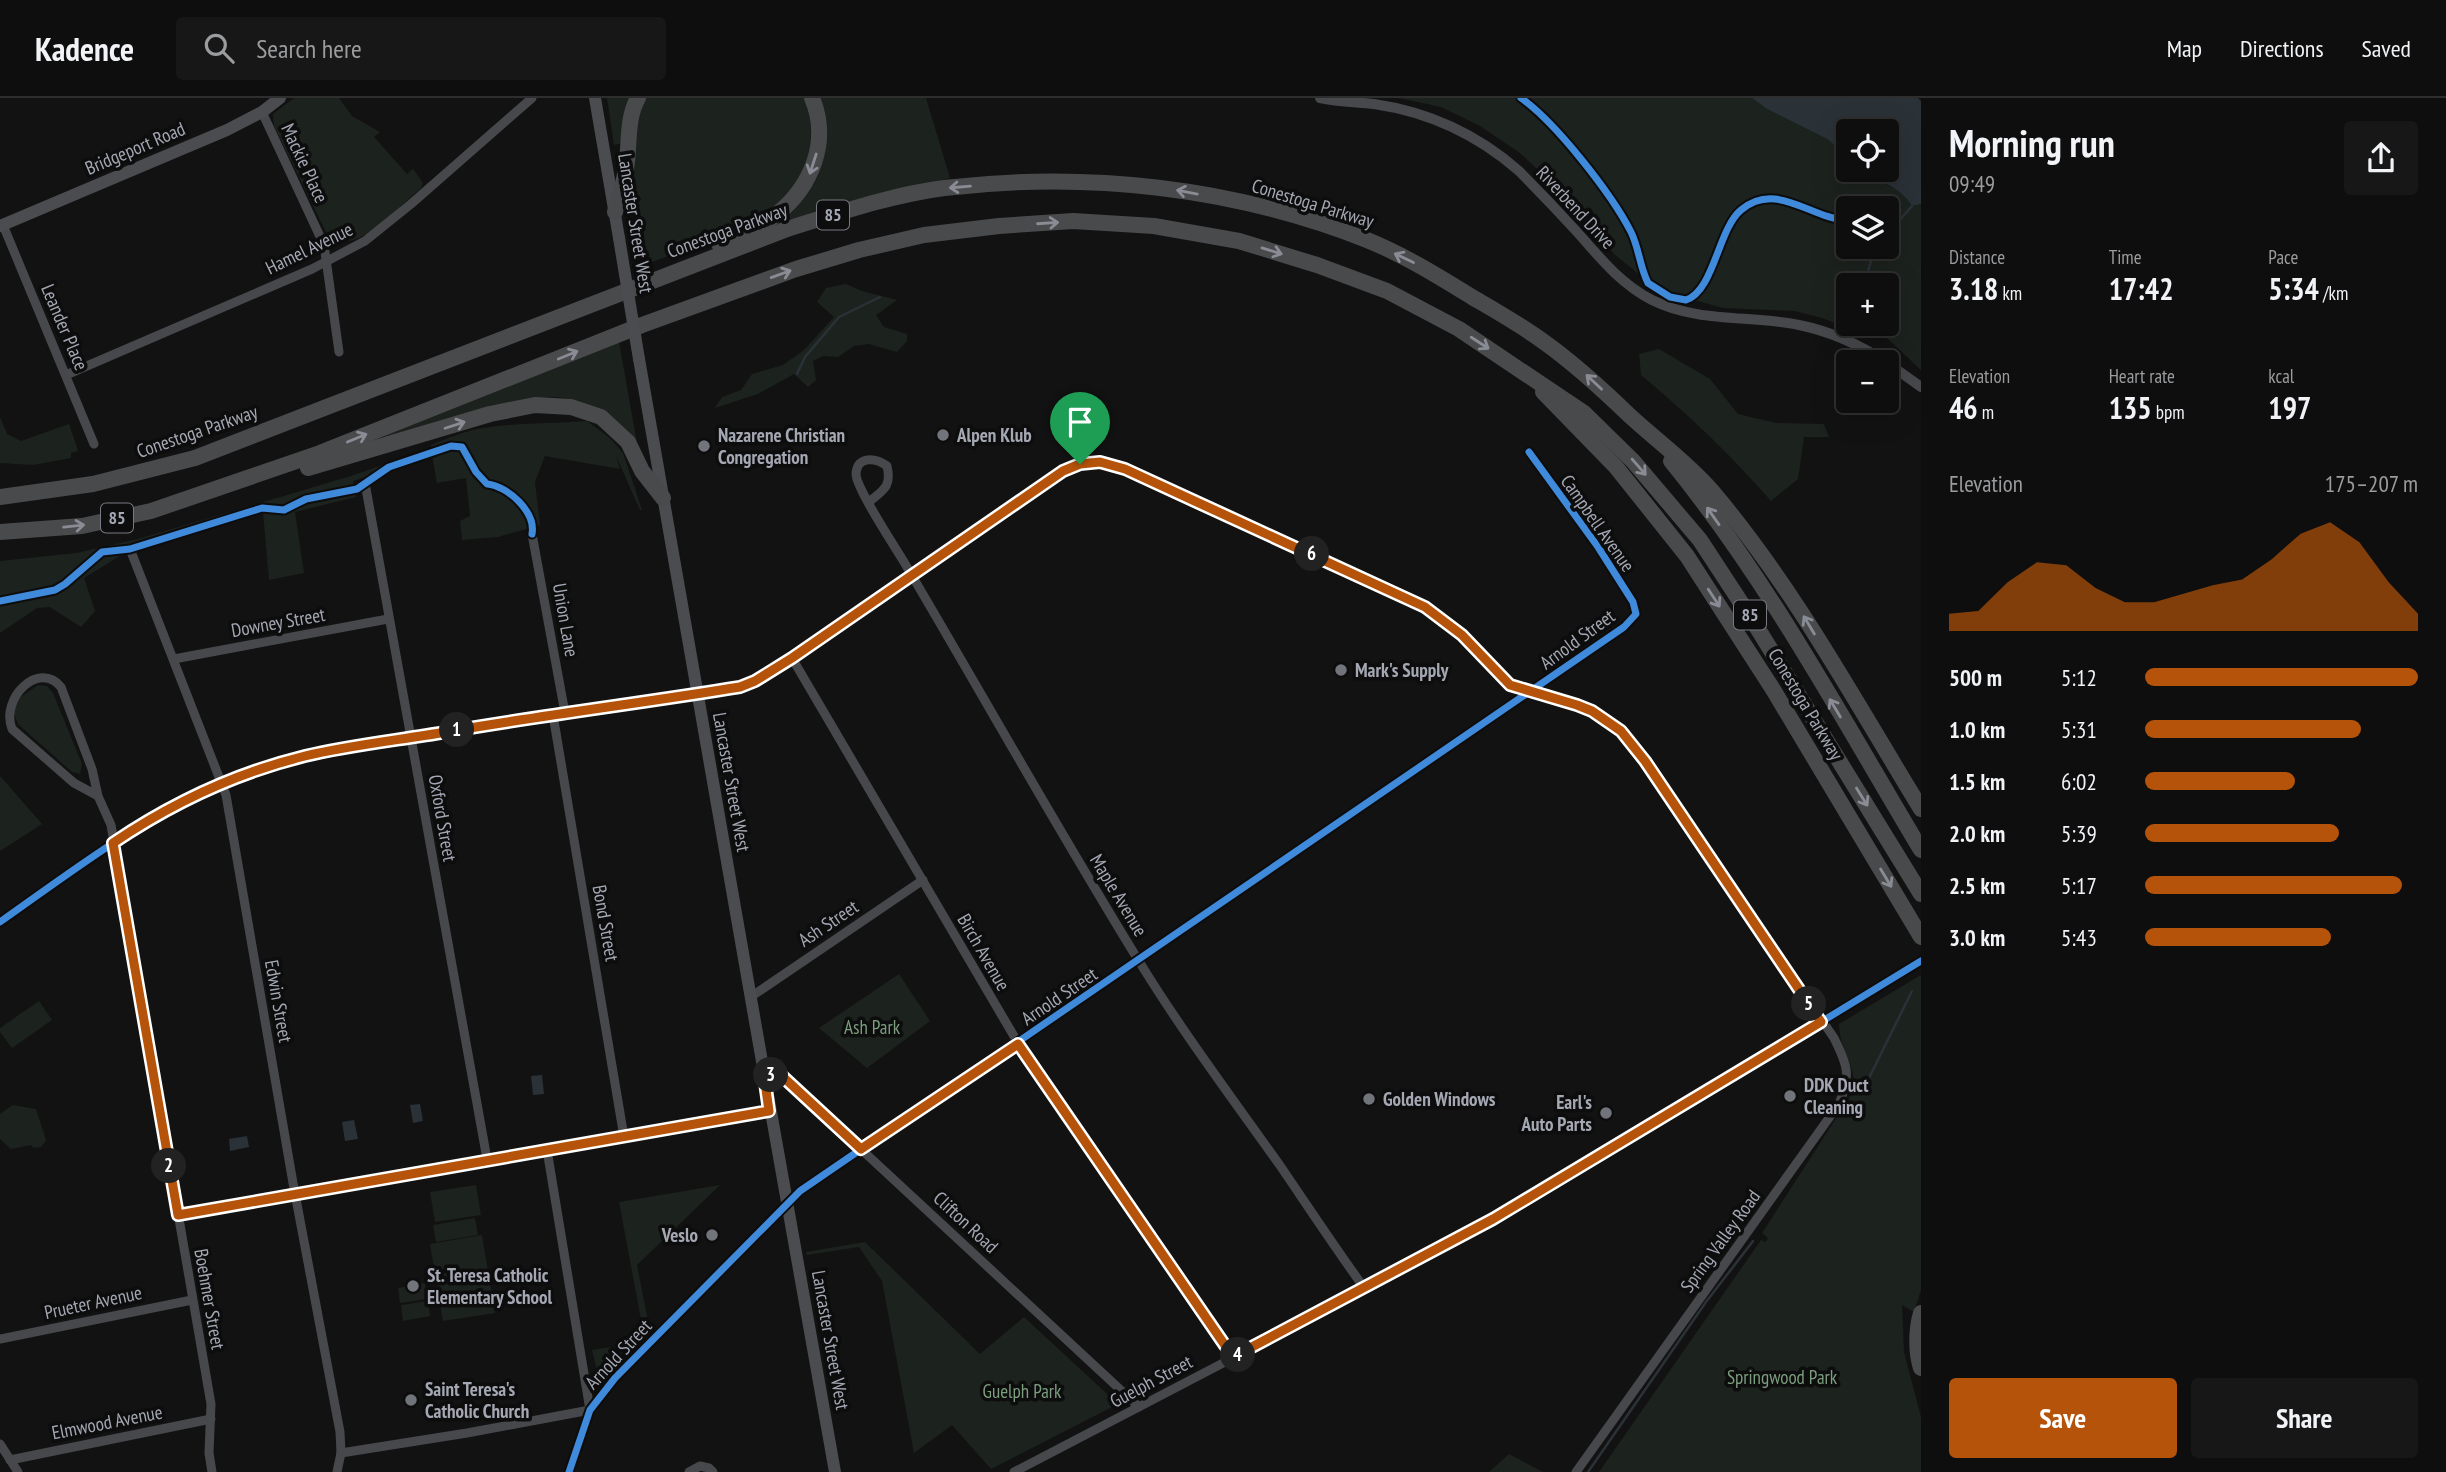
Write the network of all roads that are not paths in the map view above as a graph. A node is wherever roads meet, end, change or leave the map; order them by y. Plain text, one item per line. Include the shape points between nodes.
1 (280, 98) edge
2 (532, 98) edge
3 (595, 98) edge
4 (638, 98) edge
5 (812, 98) edge
6 (1320, 98) edge
7 (262, 111) junction
8 (615, 212) junction
9 (2, 225) edge
10 (327, 261) junction
11 (530, 327) junction
12 (1868, 350) edge
13 (339, 352) dead end
14 (1899, 371) edge
15 (66, 376) junction
16 (1531, 376) junction
17 (1921, 387) edge
18 (1644, 428) junction
19 (94, 444) dead end
20 (1529, 452) dead end
21 (365, 483) dead end
22 (223, 487) junction
23 (0, 497) edge
24 (663, 498) junction
25 (869, 502) junction
26 (2, 533) edge
27 (532, 534) dead end
28 (130, 549) dead end
29 (912, 576) junction
30 (1636, 614) joint
31 (388, 619) junction
32 (792, 658) junction
33 (174, 659) junction
34 (1532, 691) junction
35 (697, 694) junction
36 (565, 713) junction
37 (553, 715) junction
38 (411, 738) junction
39 (222, 783) junction
40 (98, 796) junction
41 (1921, 809) edge
42 (113, 843) junction
43 (1921, 850) edge
44 (923, 880) junction
45 (1921, 894) edge
46 (0, 922) edge
47 (1921, 937) edge
48 (1139, 961) junction
49 (1921, 961) edge
50 (752, 996) junction
51 (1821, 1022) junction
52 (1018, 1044) junction
53 (764, 1075) junction
54 (769, 1111) junction
55 (624, 1137) junction
56 (861, 1149) junction
57 (547, 1150) junction
58 (487, 1159) junction
59 (295, 1194) junction
60 (787, 1206) junction
61 (178, 1215) junction
62 (1365, 1289) junction
63 (192, 1300) junction
64 (1921, 1313) edge
65 (0, 1339) edge
66 (1233, 1357) junction
67 (1921, 1368) edge
68 (1139, 1407) junction
69 (590, 1410) junction
70 (211, 1419) junction
71 (0, 1444) edge
72 (341, 1453) junction
73 (10, 1460) junction
74 (18, 1472) edge
75 (212, 1472) edge
76 (337, 1472) edge
77 (569, 1472) edge
78 (689, 1472) edge
79 (713, 1472) edge
80 (835, 1472) edge
81 (1014, 1472) edge
82 (1576, 1472) edge

1 - 7 main road, Bridgeport Road
2 - 10 street, Hamel Avenue via 375,234
3 - 8 main road, Lancaster Street West
4 - 8 highway
5 -> 11 highway via 819,136 814,166 808,180 776,215 751,231
6 - 12 street, Riverbend Drive via 1409,111 1467,134 1503,156 1609,268 1652,300 1702,316 1797,325
7 - 9 main road, Bridgeport Road
7 - 10 street, Mackie Place via 324,245
8 - 24 main road, Lancaster Street West, bridge
9 - 15 street, Leander Place
10 - 13 street, Mackie Place
10 - 15 street, Hamel Avenue
18 -> 11 highway, Conestoga Parkway / 85 via 1542,340 1421,266 1368,240 1312,221 1151,186 1018,182 941,189 873,203 787,229
11 - 23 highway, Conestoga Parkway / 85 via 195,458 93,484
14 - 17 street, Riverbend Drive
15 - 19 street, Leander Place
22 -> 16 highway, Conestoga Parkway / 85 via 796,269 924,235 999,226 1073,221 1154,226 1239,241 1387,291 1459,329
16 -> 45 highway, Conestoga Parkway / 85 via 1584,413 1633,461 1700,540
16 -> 47 highway, Conestoga Parkway / 85 via 1616,467 1687,556
41 -> 18 highway, Conestoga Parkway / 85 via 1785,586 1712,491
43 -> 18 highway, Conestoga Parkway / 85 via 1766,592 1699,496
20 - 30 street, Campbell Avenue via 1598,547
21 - 31 street, Oxford Street
22 -> 24 highway via 265,480 535,405 571,407 601,417 628,442
26 -> 22 highway, Conestoga Parkway / 85 via 82,526 151,511
24 - 35 main road, Lancaster Street West
25 - 25 street, Maple Avenue via 886,488 890,478 887,466 878,459 867,459 856,472
25 - 29 street, Maple Avenue
27 - 36 street, Union Lane
28 - 33 street, Edwin Street
29 - 32 street, Spring Valley Road
29 - 34 street, Spring Valley Road via 1063,471 1100,462 1125,469 1425,607 1462,635 1510,685
29 - 48 street, Maple Avenue
30 - 34 street, Arnold Street
31 - 33 street, Downey Street
31 - 38 street, Oxford Street
32 - 35 street, Spring Valley Road via 740,687
32 - 44 street, Birch Avenue
33 - 39 street, Edwin Street
34 - 48 street, Arnold Street
34 - 51 street, Spring Valley Road via 1585,708 1621,731
35 - 36 street, Spring Valley Road
35 - 50 main road, Lancaster Street West
36 - 37 street, Spring Valley Road
37 - 38 street, Spring Valley Road
37 - 55 street, Bond Street
38 - 39 street, Spring Valley Road via 307,756
38 - 58 street, Oxford Street
39 - 42 street, Spring Valley Road
39 - 59 street, Edwin Street
40 - 40 street, Boehmer Street via 61,687 48,677 31,680 9,700 6,716 12,729 74,783
40 - 42 street, Boehmer Street via 107,812
42 - 46 street, Spring Valley Road
42 - 61 street, Boehmer Street
44 - 50 street, Ash Street
44 - 52 street, Birch Avenue
48 - 52 street, Arnold Street
48 - 62 street, Maple Avenue
49 - 51 street, Guelph Street
50 - 53 main road, Lancaster Street West
51 - 62 street, Guelph Street via 1493,1219
51 - 82 street, Spring Valley Road via 1834,1038 1848,1074 1839,1104
52 - 56 street, Arnold Street
52 - 66 street, Birch Avenue
53 - 54 main road, Lancaster Street West
53 - 56 street, Clifton Road via 781,1075
54 - 55 street
54 - 60 main road, Lancaster Street West
55 - 57 street
56 - 60 street, Arnold Street via 800,1191
56 - 68 street, Clifton Road
57 - 58 street
57 - 69 street
58 - 59 street
59 - 61 street
59 - 72 street, Edwin Street
60 - 69 street, Arnold Street via 615,1378
60 - 80 main road, Lancaster Street West
61 - 63 street, Boehmer Street
62 - 66 street, Guelph Street
63 - 65 street, Prueter Avenue
63 - 70 street, Boehmer Street
64 - 67 highway
66 - 68 street, Guelph Street
68 - 81 street, Guelph Street
69 - 72 street
69 - 77 street, Arnold Street
70 - 73 street, Elmwood Avenue
70 - 75 street, Boehmer Street
71 - 73 street
72 - 76 street, Edwin Street
73 - 74 street
78 - 79 street via 700,1466

